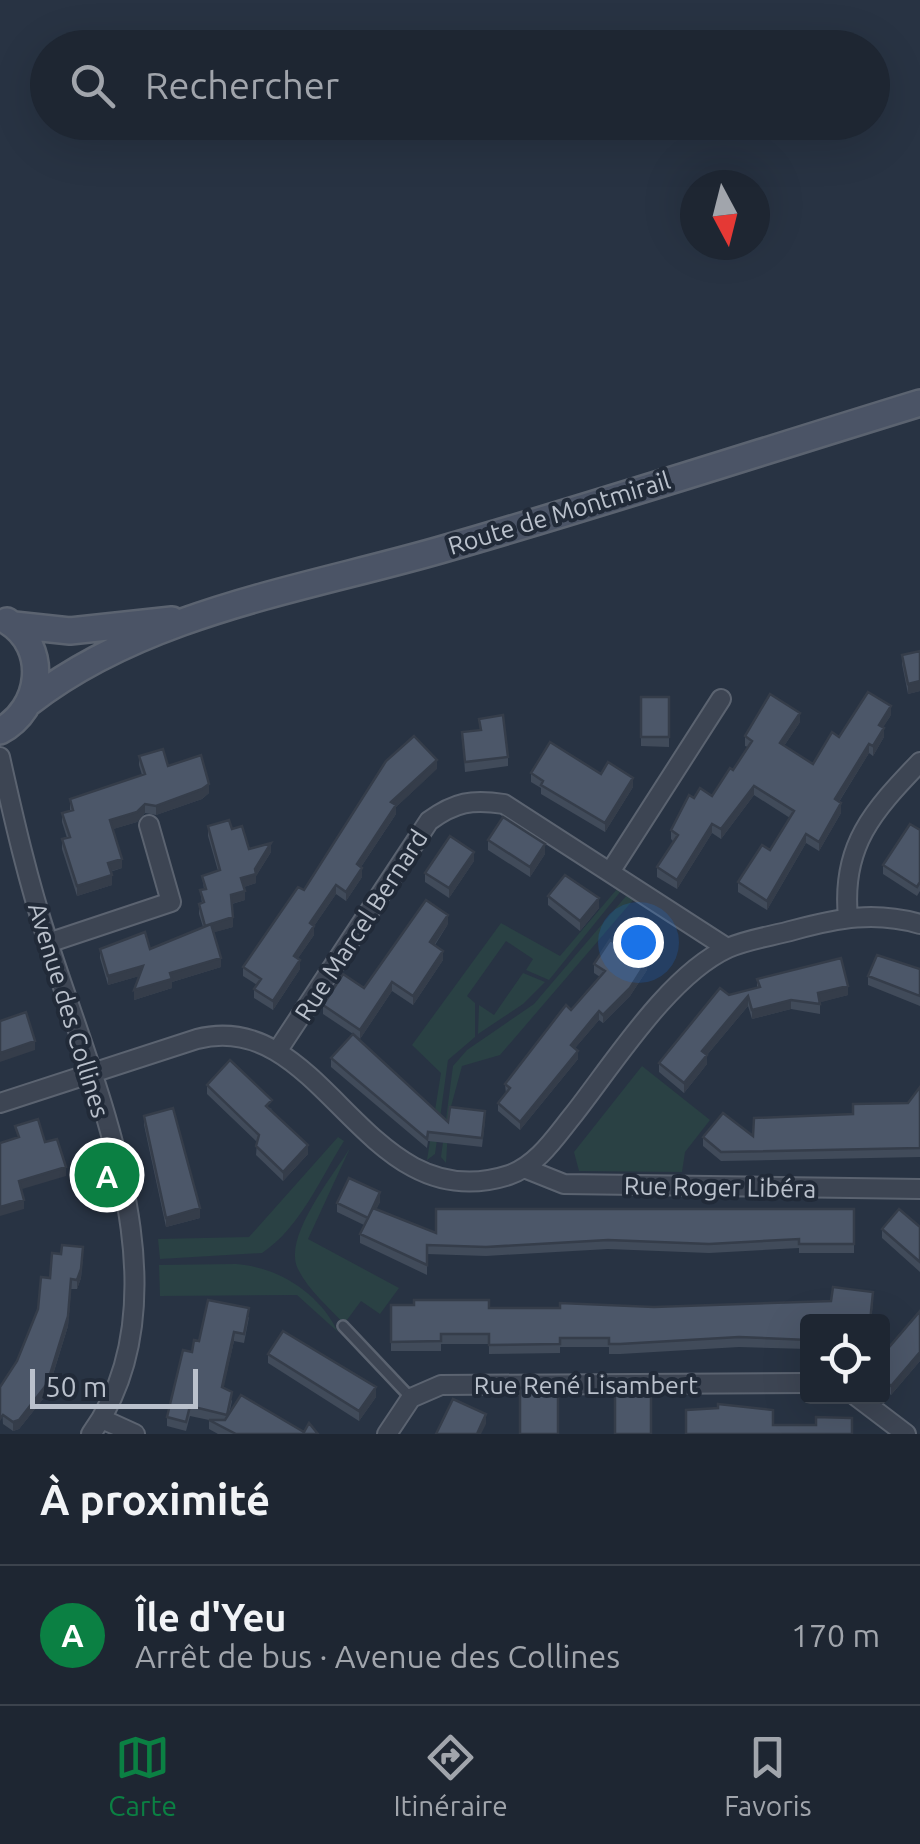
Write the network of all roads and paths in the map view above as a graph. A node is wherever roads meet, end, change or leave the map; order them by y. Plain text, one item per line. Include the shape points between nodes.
1 (920, 403) edge
2 (197, 618) junction
3 (7, 620) edge
4 (721, 699) dead end
5 (30, 702) junction
6 (0, 731) edge
7 (0, 757) edge
8 (920, 762) edge
9 (149, 825) dead end
10 (610, 872) junction
11 (848, 916) junction
12 (920, 924) edge
13 (48, 943) junction
14 (727, 948) junction
15 (278, 1050) junction
16 (92, 1072) junction
17 (0, 1102) edge
18 (524, 1168) junction
19 (920, 1189) edge
20 (343, 1326) dead end
21 (800, 1383) edge
22 (411, 1398) junction
23 (867, 1404) edge
24 (920, 1424) edge
25 (96, 1426) edge
26 (135, 1434) edge
27 (387, 1434) edge
28 (909, 1434) edge

1 - 2 main road, Route de Montmirail
2 - 3 main road, Route de Montmirail via 70,631
2 - 5 main road, Route de Montmirail via 80,667
3 - 5 main road via 28,641 35,660
4 - 10 street
5 - 6 main road, Route de Montmirail
7 - 13 street, Avenue des Collines
8 - 11 street via 886,797 847,865
9 - 13 street via 171,902
10 - 14 street, Rue Marcel Bernard
10 - 15 street, Rue Marcel Bernard via 504,804 474,800 450,806 429,821
11 - 12 street
11 - 14 street
13 - 16 street, Avenue des Collines
14 - 18 street via 652,1015
15 - 16 street via 245,1034 219,1033
15 - 18 street via 378,1143 424,1174 491,1178
16 - 17 street
16 - 25 street, Avenue des Collines via 136,1264 130,1345
18 - 19 street, Rue Roger Libéra via 564,1184
20 - 22 lane
21 - 22 street, Rue René Lisambert via 441,1386
22 - 27 street
23 - 28 street
24 - 28 street
25 - 26 street

